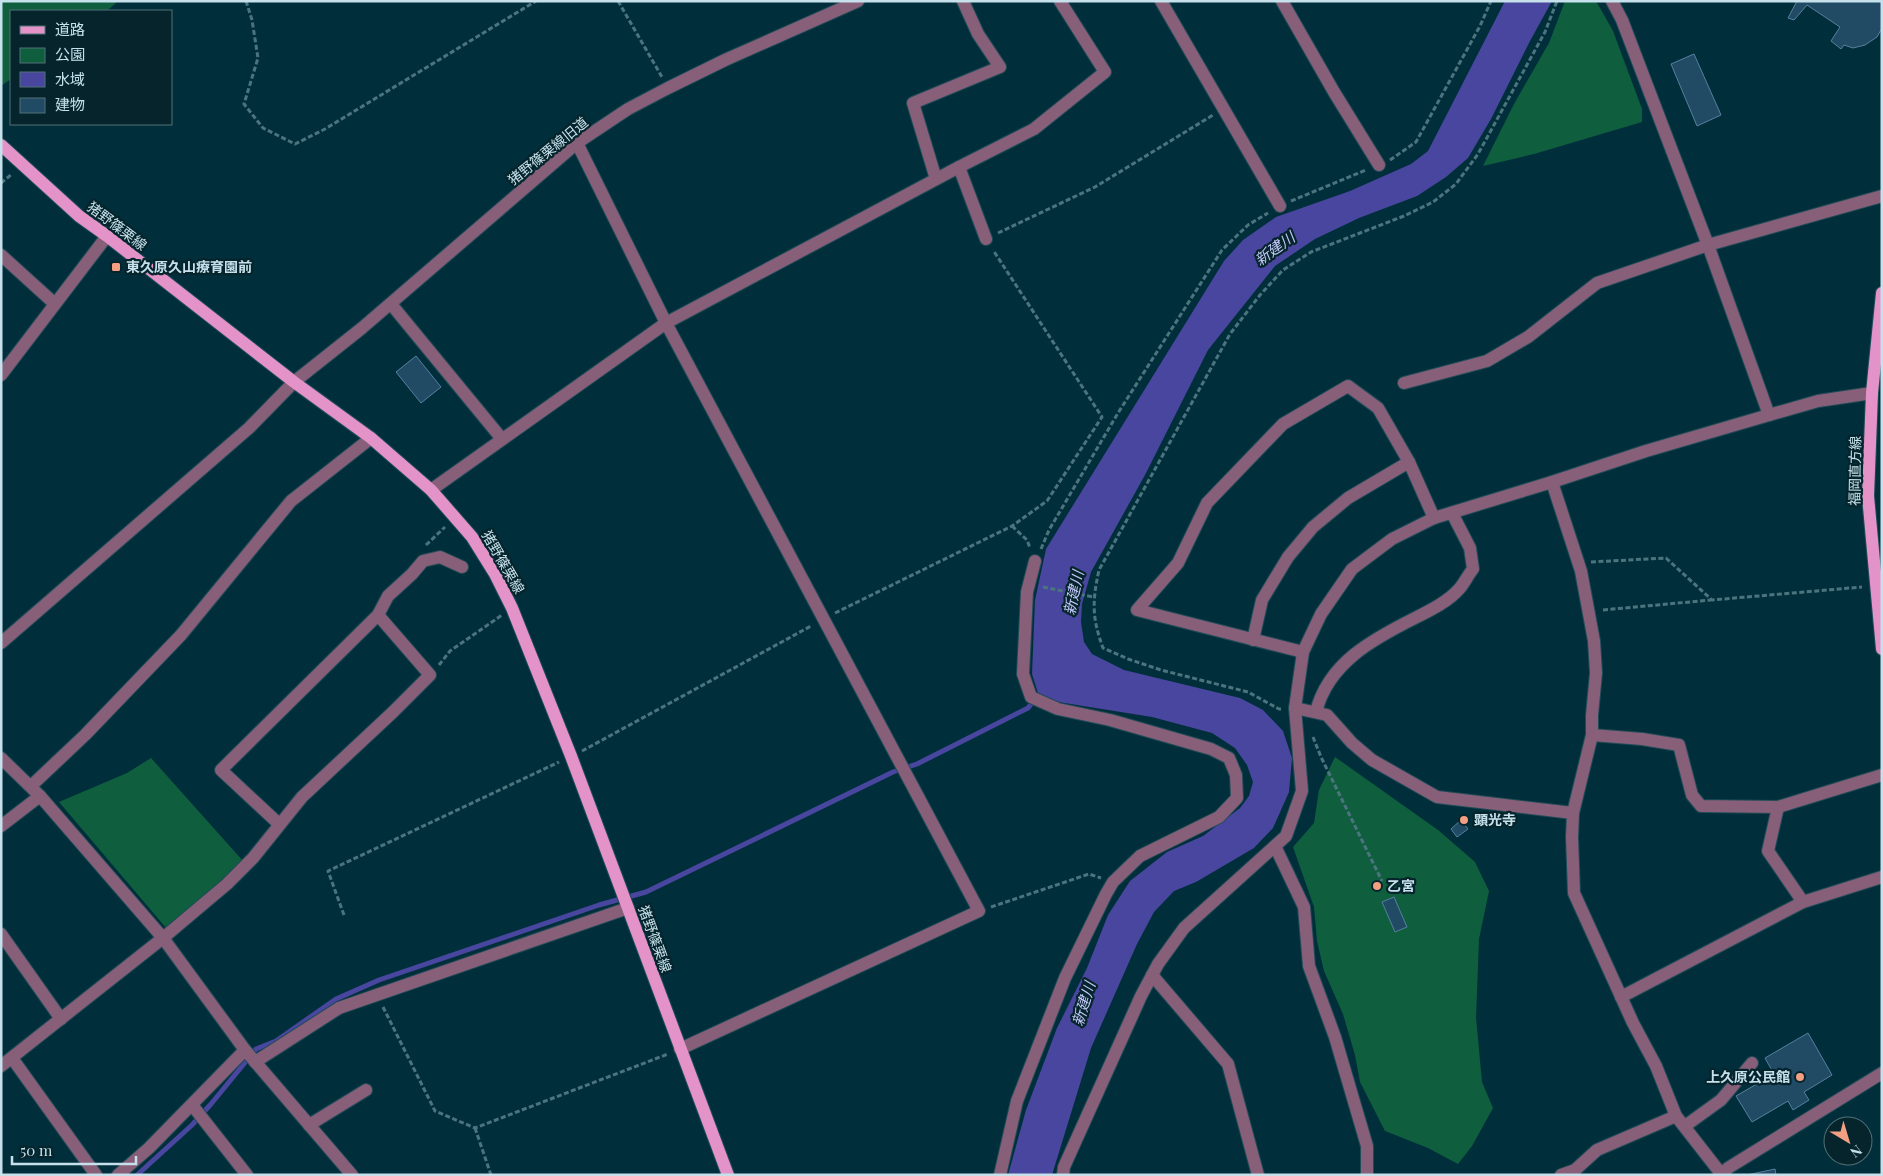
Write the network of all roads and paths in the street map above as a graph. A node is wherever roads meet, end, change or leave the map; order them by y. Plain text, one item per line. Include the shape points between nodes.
1 (246, 1) edge
2 (536, 1) edge
3 (618, 1) edge
4 (858, 1) edge
5 (964, 1) edge
6 (1060, 1) edge
7 (1161, 1) edge
8 (1282, 1) edge
9 (1491, 1) edge
10 (1557, 1) edge
11 (1612, 1) edge
12 (668, 88) junction
13 (1223, 109) junction
14 (577, 143) junction
15 (1, 145) edge
16 (1379, 165) junction
17 (959, 167) junction
18 (936, 179) junction
19 (1882, 196) edge
20 (1280, 206) junction
21 (107, 236) junction
22 (986, 239) junction
23 (1708, 245) junction
24 (1, 255) edge
25 (1882, 293) edge
26 (55, 304) junction
27 (391, 304) junction
28 (666, 323) junction
29 (1, 375) edge
30 (294, 382) junction
31 (1404, 383) dead end
32 (1872, 394) junction
33 (1769, 415) junction
34 (371, 438) junction
35 (502, 439) junction
36 (1409, 462) junction
37 (1552, 482) junction
38 (431, 490) junction
39 (1452, 513) junction
40 (1434, 518) junction
41 (1012, 526) junction
42 (1035, 560) junction
43 (1578, 562) junction
44 (462, 567) dead end
45 (1029, 584) junction
46 (1876, 586) junction
47 (1094, 597) junction
48 (1712, 600) junction
49 (512, 608) junction
50 (1589, 612) junction
51 (378, 615) junction
52 (824, 619) junction
53 (1253, 640) junction
54 (1, 643) edge
55 (1882, 650) edge
56 (1303, 652) junction
57 (430, 675) junction
58 (1295, 708) junction
59 (1316, 712) junction
60 (1592, 735) junction
61 (572, 756) junction
62 (1321, 757) dead end
63 (1, 758) edge
64 (1882, 775) edge
65 (30, 786) junction
66 (40, 796) junction
67 (1778, 806) junction
68 (1573, 813) junction
69 (279, 824) junction
70 (1, 826) edge
71 (1275, 846) junction
72 (1882, 877) edge
73 (1382, 881) dead end
74 (1113, 882) junction
75 (1803, 902) junction
76 (628, 908) junction
77 (978, 911) junction
78 (344, 915) dead end
79 (1, 934) edge
80 (163, 938) junction
81 (1152, 975) junction
82 (376, 994) junction
83 (1621, 997) junction
84 (61, 1019) junction
85 (680, 1049) junction
86 (245, 1050) junction
87 (6, 1062) edge
88 (255, 1062) junction
89 (1752, 1063) dead end
90 (1882, 1073) edge
91 (366, 1090) dead end
92 (192, 1105) junction
93 (1676, 1116) junction
94 (309, 1125) junction
95 (1685, 1126) junction
96 (475, 1128) junction
97 (96, 1175) edge
98 (118, 1175) edge
99 (247, 1175) edge
100 (352, 1175) edge
101 (491, 1175) edge
102 (728, 1175) edge
103 (1000, 1175) edge
104 (1063, 1175) edge
105 (1258, 1175) edge
106 (1367, 1175) edge
107 (1561, 1175) edge
108 (1722, 1175) edge

1 - 2 path via 258,58 244,104 264,128 295,144 324,130
3 - 12 path
4 - 12 street, 猪野篠栗線旧道
5 - 18 street via 978,34 1000,66 913,103
6 - 17 street via 1105,72 1034,129
7 - 13 street
8 - 16 street
9 - 16 path via 1416,142
10 - 47 path via 1545,32 1478,154 1456,184 1433,202 1404,216 1311,252 1283,270 1260,295 1230,334 1099,570
11 - 23 street
12 - 14 street, 猪野篠栗線旧道 via 628,109
13 - 20 street
13 - 22 path via 1095,188
14 - 27 street, 猪野篠栗線旧道
14 - 28 street
15 - 21 main road, 猪野篠栗線 via 79,216
16 - 20 path
17 - 18 street
17 - 22 street
18 - 28 street
19 - 23 street
20 - 42 path via 1248,225 1222,250 1118,413 1049,530
21 - 26 street
21 - 30 main road, 猪野篠栗線
22 - 41 path via 1102,417 1047,501
23 - 31 street via 1597,283 1528,337 1488,361
23 - 33 street
24 - 26 street
25 - 32 main road, 福岡直方線
26 - 29 street
27 - 30 street, 猪野篠栗線旧道
27 - 35 street
28 - 35 street
28 - 52 street
30 - 34 main road, 猪野篠栗線
30 - 54 street, 猪野篠栗線旧道 via 249,428
32 - 33 street via 1818,401
32 - 46 main road, 福岡直方線 via 1868,496
33 - 37 street via 1646,450
34 - 38 main road, 猪野篠栗線
34 - 65 street via 291,501 181,635 85,736
35 - 38 street
36 - 40 street
36 - 53 street via 1348,498 1313,527 1288,557 1262,600
36 - 53 street via 1378,408 1348,386 1283,424 1206,503 1178,563 1137,610
37 - 39 street
37 - 43 street
38 - 49 main road, 猪野篠栗線 via 472,537
39 - 40 street
39 - 59 street via 1470,548 1473,569 1459,589 1436,607 1353,654 1333,675 1319,698
40 - 56 street via 1392,539 1352,569 1321,614
41 - 42 path via 1027,540
41 - 52 path
42 - 45 street
43 - 48 path via 1666,558
43 - 50 street
44 - 51 street via 440,557 423,561 388,596
45 - 47 path
45 - 74 street via 1023,674 1031,697 1058,709 1110,720 1211,749 1229,758 1236,775 1237,798 1219,817 1140,856
46 - 48 path
46 - 55 main road, 福岡直方線
47 - 58 path via 1095,627 1103,648 1128,660 1248,692 1279,709
48 - 50 path
49 - 57 path via 450,651
49 - 61 main road, 猪野篠栗線
50 - 60 street via 1596,673
51 - 57 street
51 - 69 street via 221,770
52 - 61 path
52 - 77 street
53 - 56 street
56 - 58 street
57 - 69 street via 302,796
58 - 59 street
58 - 71 street via 1302,791 1286,836
59 - 68 street via 1327,716 1372,760 1437,797
60 - 67 street via 1679,745 1692,795 1701,806
60 - 68 street
61 - 76 main road, 猪野篠栗線
61 - 78 path via 328,872
62 - 73 path
63 - 65 street
64 - 67 street
65 - 66 street
66 - 70 street
66 - 80 street
67 - 75 street via 1768,851
68 - 83 street via 1574,893
69 - 80 street via 226,884
71 - 81 street via 1184,928
71 - 106 street via 1304,907 1309,966 1335,1037 1367,1146
72 - 75 street
74 - 77 path via 1089,874
74 - 103 street via 1065,978 1020,1092
75 - 83 street
76 - 82 street
76 - 85 main road, 猪野篠栗線
77 - 85 street
79 - 84 street
80 - 84 street
80 - 86 street
81 - 104 street
81 - 105 street via 1228,1064
82 - 88 street via 339,1008
82 - 96 path via 435,1110
83 - 93 street via 1656,1066
84 - 87 street
85 - 96 path
85 - 102 main road, 猪野篠栗線
86 - 88 street
86 - 92 street
87 - 97 street
88 - 94 street
89 - 95 street via 1721,1100
90 - 108 street via 1728,1168
91 - 94 street
92 - 98 street
92 - 99 street
93 - 95 street
93 - 107 street via 1597,1150 1574,1170
94 - 100 street
95 - 108 street
96 - 101 path

